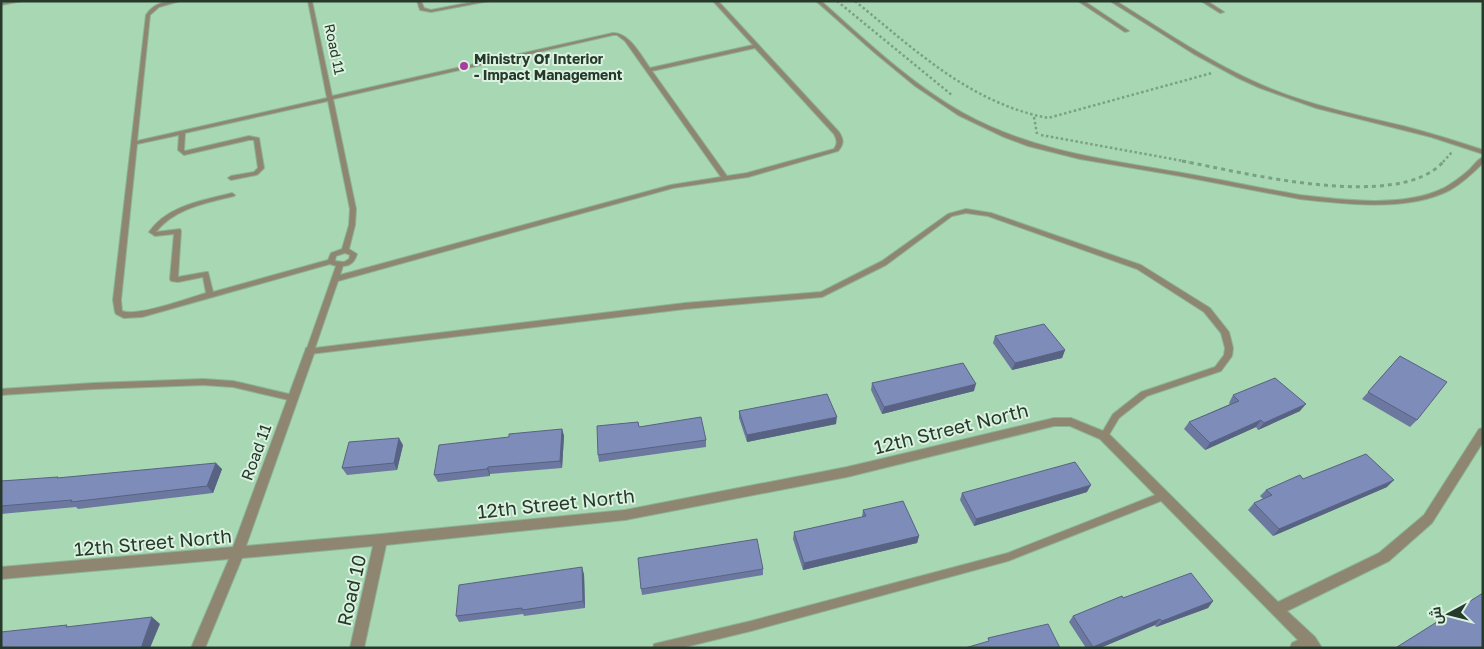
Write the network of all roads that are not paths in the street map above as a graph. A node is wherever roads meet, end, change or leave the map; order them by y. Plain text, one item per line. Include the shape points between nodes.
1 (20, 1) edge
2 (178, 1) edge
3 (310, 1) edge
4 (419, 1) edge
5 (487, 1) edge
6 (715, 1) edge
7 (818, 1) edge
8 (1080, 1) edge
9 (1112, 1) edge
10 (1203, 1) edge
11 (1, 4) edge
12 (1222, 12) dead end
13 (1127, 31) dead end
14 (756, 46) junction
15 (649, 70) junction
16 (330, 98) junction
17 (182, 132) junction
18 (135, 143) junction
19 (1483, 152) edge
20 (1483, 159) edge
21 (232, 178) dead end
22 (726, 179) junction
23 (232, 195) dead end
24 (345, 250) junction
25 (331, 261) junction
26 (340, 265) junction
27 (335, 280) junction
28 (210, 294) junction
29 (310, 351) junction
30 (1, 392) edge
31 (293, 398) junction
32 (1483, 432) edge
33 (1104, 436) junction
34 (1163, 496) junction
35 (381, 540) junction
36 (237, 554) junction
37 (1, 573) edge
38 (1277, 609) junction
39 (1307, 646) edge
40 (198, 648) edge
41 (357, 648) edge
42 (658, 648) edge

1 - 11 lane
2 - 18 lane via 160,5 149,13
3 - 16 lane, Road 11
4 - 5 lane via 422,9 431,11
6 - 14 lane
7 - 20 lane via 919,88 961,115 1002,135 1059,152 1300,196 1359,201 1401,200 1436,194 1464,179
8 - 13 lane
9 - 19 lane via 1252,83 1284,96
10 - 12 lane
14 - 15 lane
14 - 22 lane via 837,133 840,145 830,153
15 - 16 lane via 623,36 606,34
15 - 22 lane
16 - 17 lane
16 - 24 lane, Road 11 via 353,209
17 - 18 lane
17 - 21 lane via 184,152 257,139 260,168 256,173
18 - 28 lane via 117,300 119,312 124,315 142,314
22 - 27 lane via 673,186
23 - 28 lane via 181,210 162,220 152,232 178,231 174,279 206,274
24 - 25 lane via 336,253
24 - 26 lane, Road 11 via 352,252 354,257
25 - 26 lane
25 - 28 lane
26 - 27 lane, Road 11
27 - 29 lane, Road 11
29 - 31 street, Road 11
29 - 33 lane via 685,306 822,294 884,263 950,215 966,211 989,214 1139,267 1199,304 1221,324 1229,348 1224,363 1218,369 1139,397 1116,416
30 - 31 lane via 203,382 233,384
31 - 36 street, Road 11
32 - 38 street via 1428,519 1384,557
33 - 34 street, 12th Street North
33 - 35 street, 12th Street North via 1072,422 1054,422 847,472 625,515
34 - 38 street, 12th Street North
34 - 42 lane via 1008,558
35 - 36 street, 12th Street North
35 - 41 street, Road 10
36 - 37 street, 12th Street North
36 - 40 street, Road 11
38 - 39 street, 12th Street North

